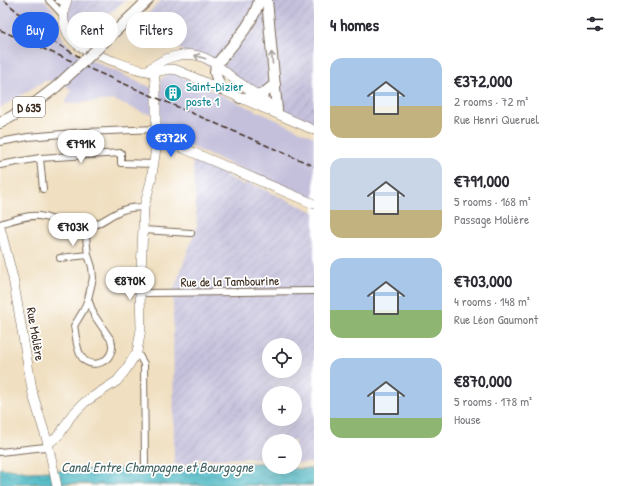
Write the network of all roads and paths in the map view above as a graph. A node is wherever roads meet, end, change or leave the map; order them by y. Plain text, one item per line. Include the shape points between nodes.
1 (49, 0) edge
2 (259, 0) edge
3 (267, 0) edge
4 (63, 1) edge
5 (145, 2) edge
6 (63, 16) junction
7 (249, 24) junction
8 (270, 29) junction
9 (216, 65) junction
10 (150, 71) junction
11 (275, 84) junction
12 (221, 89) junction
13 (258, 97) junction
14 (240, 98) junction
15 (277, 110) junction
16 (290, 119) junction
17 (0, 123) edge
18 (314, 130) edge
19 (156, 132) junction
20 (0, 142) edge
21 (156, 148) junction
22 (185, 149) junction
23 (40, 158) junction
24 (154, 164) junction
25 (0, 165) edge
26 (43, 189) dead end
27 (314, 204) edge
28 (144, 207) junction
29 (0, 226) edge
30 (84, 228) junction
31 (143, 230) junction
32 (191, 233) dead end
33 (88, 254) junction
34 (60, 258) dead end
35 (314, 291) edge
36 (147, 293) dead end
37 (88, 298) junction
38 (137, 352) junction
39 (48, 444) junction
40 (0, 452) edge
41 (145, 464) dead end
42 (57, 486) edge

1 - 6 street
2 - 7 main road
3 - 8 main road
4 - 6 main road
5 - 17 main road, D 635, bridge via 56,87 31,106
6 - 10 main road via 69,37 81,48 117,63
7 - 8 main road via 258,23
7 - 9 main road
11 -> 8 main road
9 -> 10 main road via 199,56 185,54 161,61
9 - 12 main road via 215,73
9 - 13 main road
10 - 12 main road via 173,69
10 - 19 main road
11 - 13 main road
11 - 15 main road
12 - 14 main road
13 - 14 main road
13 - 15 main road
14 - 16 main road
15 - 16 main road
16 - 18 main road
19 - 20 street via 78,132
19 - 21 main road
19 - 22 main road
21 - 22 main road
21 - 24 main road
22 - 27 main road
23 - 24 street via 121,153 121,163
23 - 25 street
23 - 26 street
24 - 28 main road
28 - 30 street via 121,210 95,225
28 - 31 main road
29 - 30 street via 15,219 40,216 66,226
29 - 39 main road, Rue Molière via 13,278 33,395
30 - 33 street
31 - 32 street
31 - 38 main road via 141,329
33 - 34 street
33 - 37 street via 93,278
35 - 36 street, Rue de la Tambourine
37 - 37 street via 94,315 112,343 107,360 96,364 87,362 80,354 74,326
38 - 39 main road via 117,381 85,402 60,434
38 - 41 street via 144,364
39 - 40 street via 45,447
39 - 42 main road, Rue Molière

